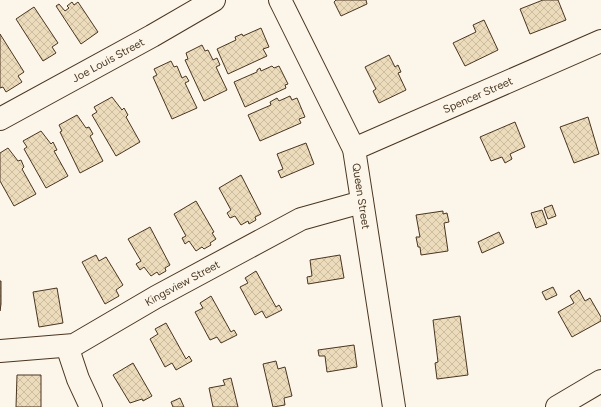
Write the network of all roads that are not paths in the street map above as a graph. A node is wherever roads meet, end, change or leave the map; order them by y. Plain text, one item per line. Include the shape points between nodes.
1 (214, 0) edge
2 (280, 0) edge
3 (601, 41) edge
4 (0, 119) edge
5 (354, 149) junction
6 (362, 202) junction
7 (67, 346) junction
8 (0, 352) edge
9 (601, 381) edge
10 (90, 407) edge
11 (394, 407) edge
12 (557, 407) edge

1 - 4 street, Joe Louis Street
2 - 5 street, Queen Street
3 - 5 street, Spencer Street
5 - 6 street, Queen Street
6 - 7 street, Kingsview Street via 301,219 156,297 74,345
6 - 11 street, Queen Street
7 - 8 street, Kingsview Street
7 - 10 street
9 - 12 street

